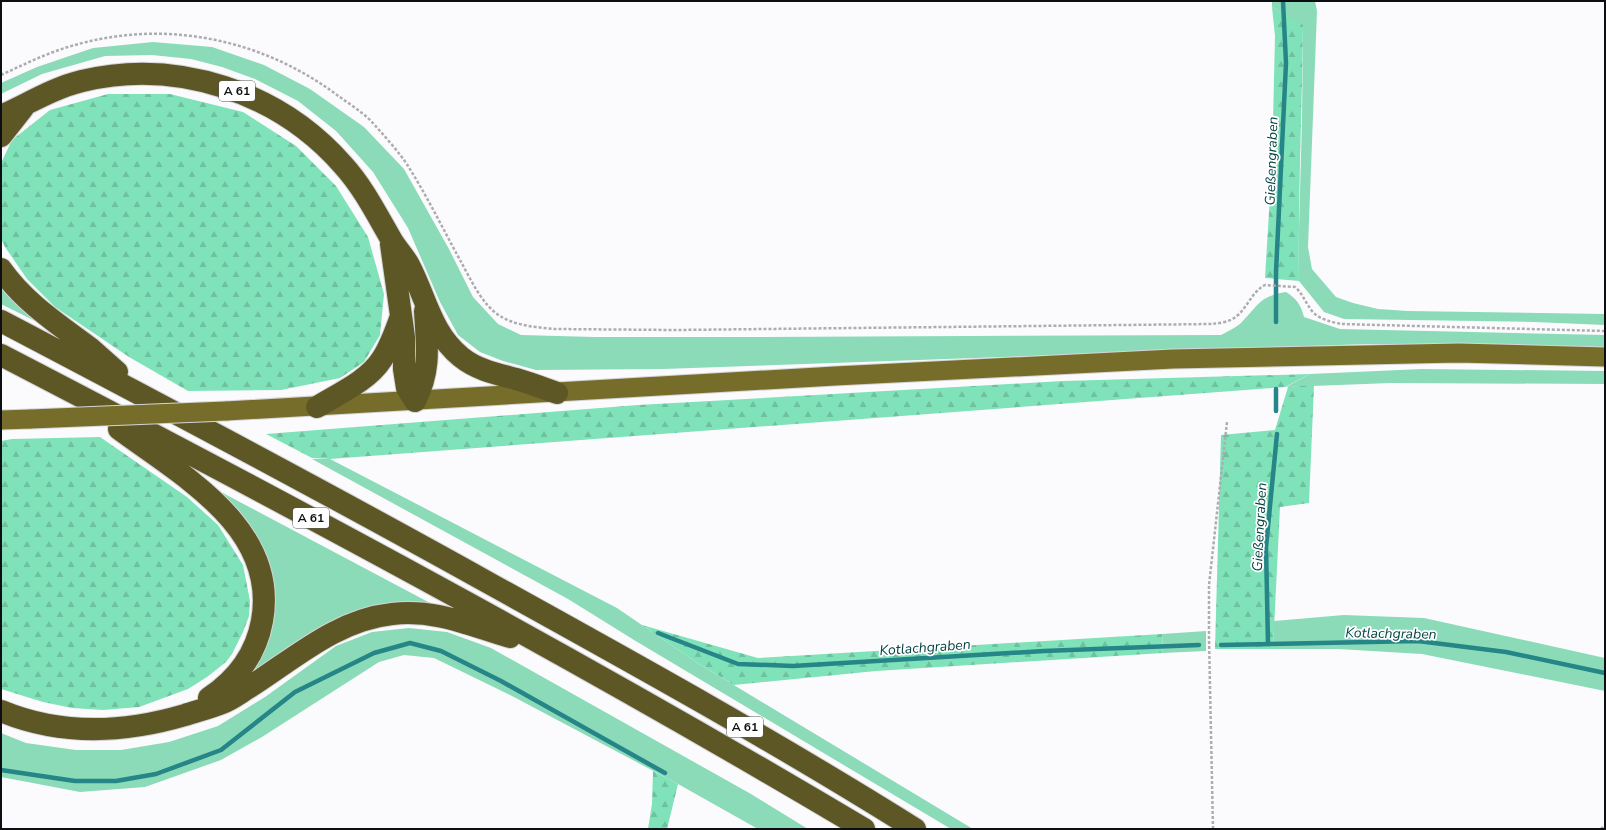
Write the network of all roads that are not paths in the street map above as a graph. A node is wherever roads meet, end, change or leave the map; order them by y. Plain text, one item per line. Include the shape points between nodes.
1 (26, 105) junction
2 (1, 116) edge
3 (1, 136) edge
4 (391, 239) junction
5 (1, 269) edge
6 (424, 303) junction
7 (401, 318) junction
8 (1, 321) edge
9 (1, 355) edge
10 (1605, 357) edge
11 (65, 388) junction
12 (557, 393) junction
13 (144, 395) junction
14 (415, 401) junction
15 (317, 407) junction
16 (1, 420) edge
17 (555, 651) junction
18 (1, 711) edge
19 (185, 715) junction
20 (864, 829) edge
21 (915, 829) edge

1 - 2 highway, A 61
1 - 3 highway, A 61
1 - 4 highway, A 61 via 64,87 115,75 178,76 242,93 290,118 324,144 357,182
4 - 6 highway, A 61 via 409,265
4 - 7 highway, A 61
5 - 13 highway, A 61 via 28,300
6 - 12 highway, A 61 via 435,327 461,357 485,370
6 - 14 highway, A 61 via 427,369
7 - 14 highway, A 61 via 407,388
7 - 15 highway, A 61 via 381,361 358,382
8 - 13 highway, A 61
9 - 11 highway, A 61
10 - 12 main road via 1458,354 1173,359
11 - 17 highway, A 61 via 401,565
11 - 19 highway, A 61 via 212,499 239,528 258,565 264,604 261,627 251,653 244,666 226,686
12 - 14 main road
13 - 21 highway, A 61 via 580,633 835,779
14 - 15 main road
15 - 16 main road, bridge
17 - 19 highway, A 61 via 450,617 410,612 391,614 361,621 332,634 296,654 249,688 223,703
17 - 20 highway, A 61
18 - 19 highway, A 61 via 42,724 81,729 145,726

